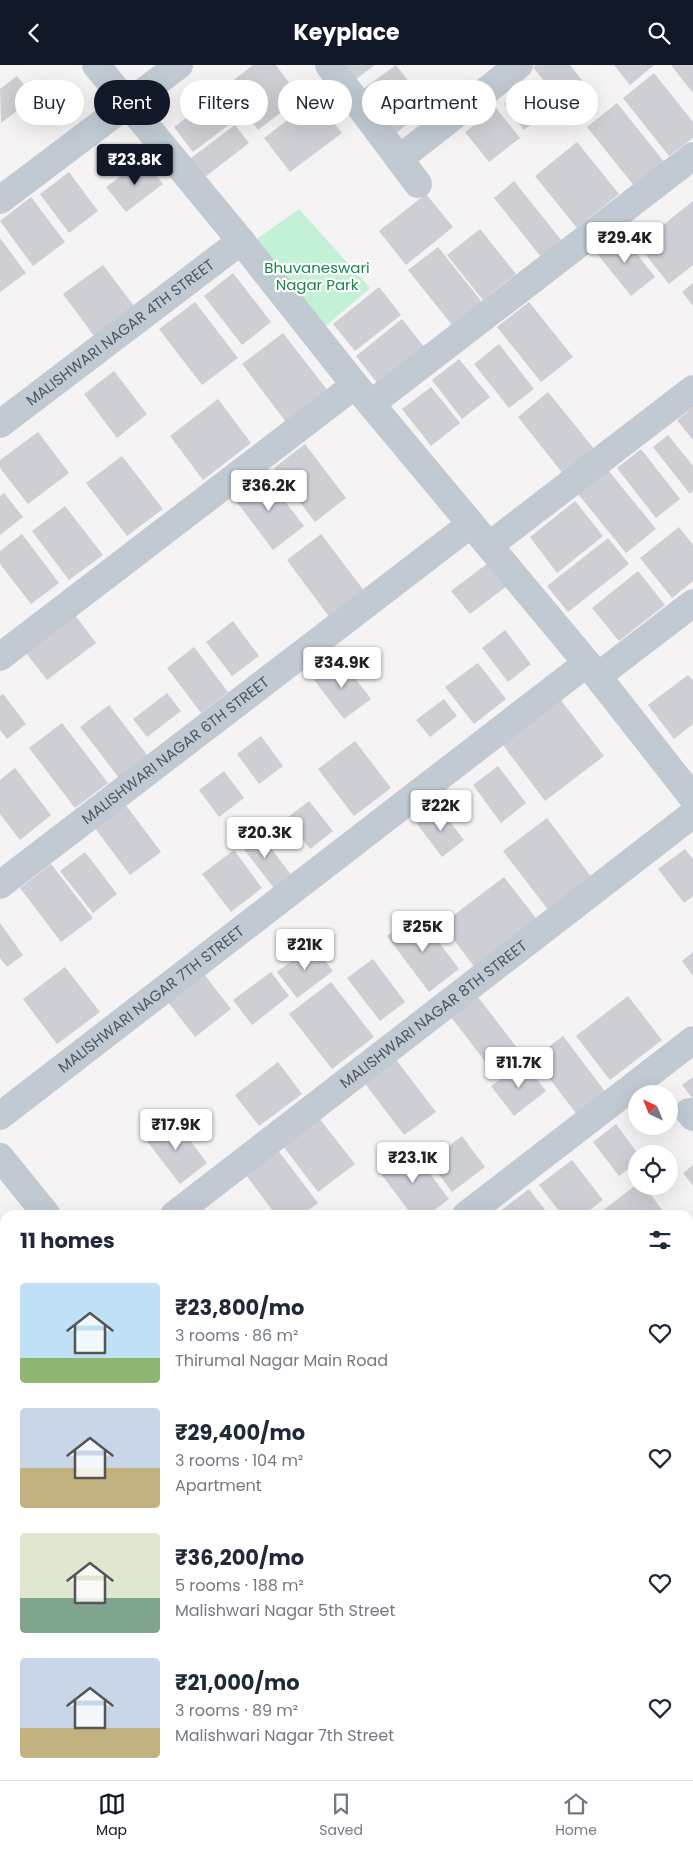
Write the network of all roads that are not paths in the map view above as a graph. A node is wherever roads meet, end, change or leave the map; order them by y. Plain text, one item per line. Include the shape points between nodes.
1 (96, 65) edge
2 (179, 65) edge
3 (328, 65) edge
4 (519, 65) edge
5 (108, 80) edge
6 (159, 80) edge
7 (100, 125) edge
8 (145, 125) edge
9 (693, 156) edge
10 (399, 159) junction
11 (418, 184) dead end
12 (0, 200) edge
13 (242, 241) junction
14 (693, 389) edge
15 (363, 394) junction
16 (0, 424) edge
17 (471, 524) junction
18 (490, 545) junction
19 (693, 603) edge
20 (0, 657) edge
21 (592, 669) junction
22 (693, 798) edge
23 (693, 814) edge
24 (0, 885) edge
25 (693, 1040) edge
26 (0, 1116) edge
27 (0, 1157) edge
28 (43, 1210) edge
29 (180, 1210) edge
30 (472, 1210) edge

1 - 5 street
2 - 6 street
3 - 10 street
4 - 10 street
7 - 12 street
8 - 13 street
9 - 15 street
10 - 11 street
13 - 15 street
13 - 16 street, MALISHWARI NAGAR 4TH STREET
14 - 18 street
15 - 17 street
15 - 20 street
17 - 18 street
17 - 24 street, MALISHWARI NAGAR 6TH STREET
18 - 21 street
19 - 21 street, MALISHWARI NAGAR 7TH STREET
21 - 22 street
21 - 26 street, MALISHWARI NAGAR 7TH STREET
23 - 29 street, MALISHWARI NAGAR 8TH STREET
25 - 30 street
27 - 28 street

